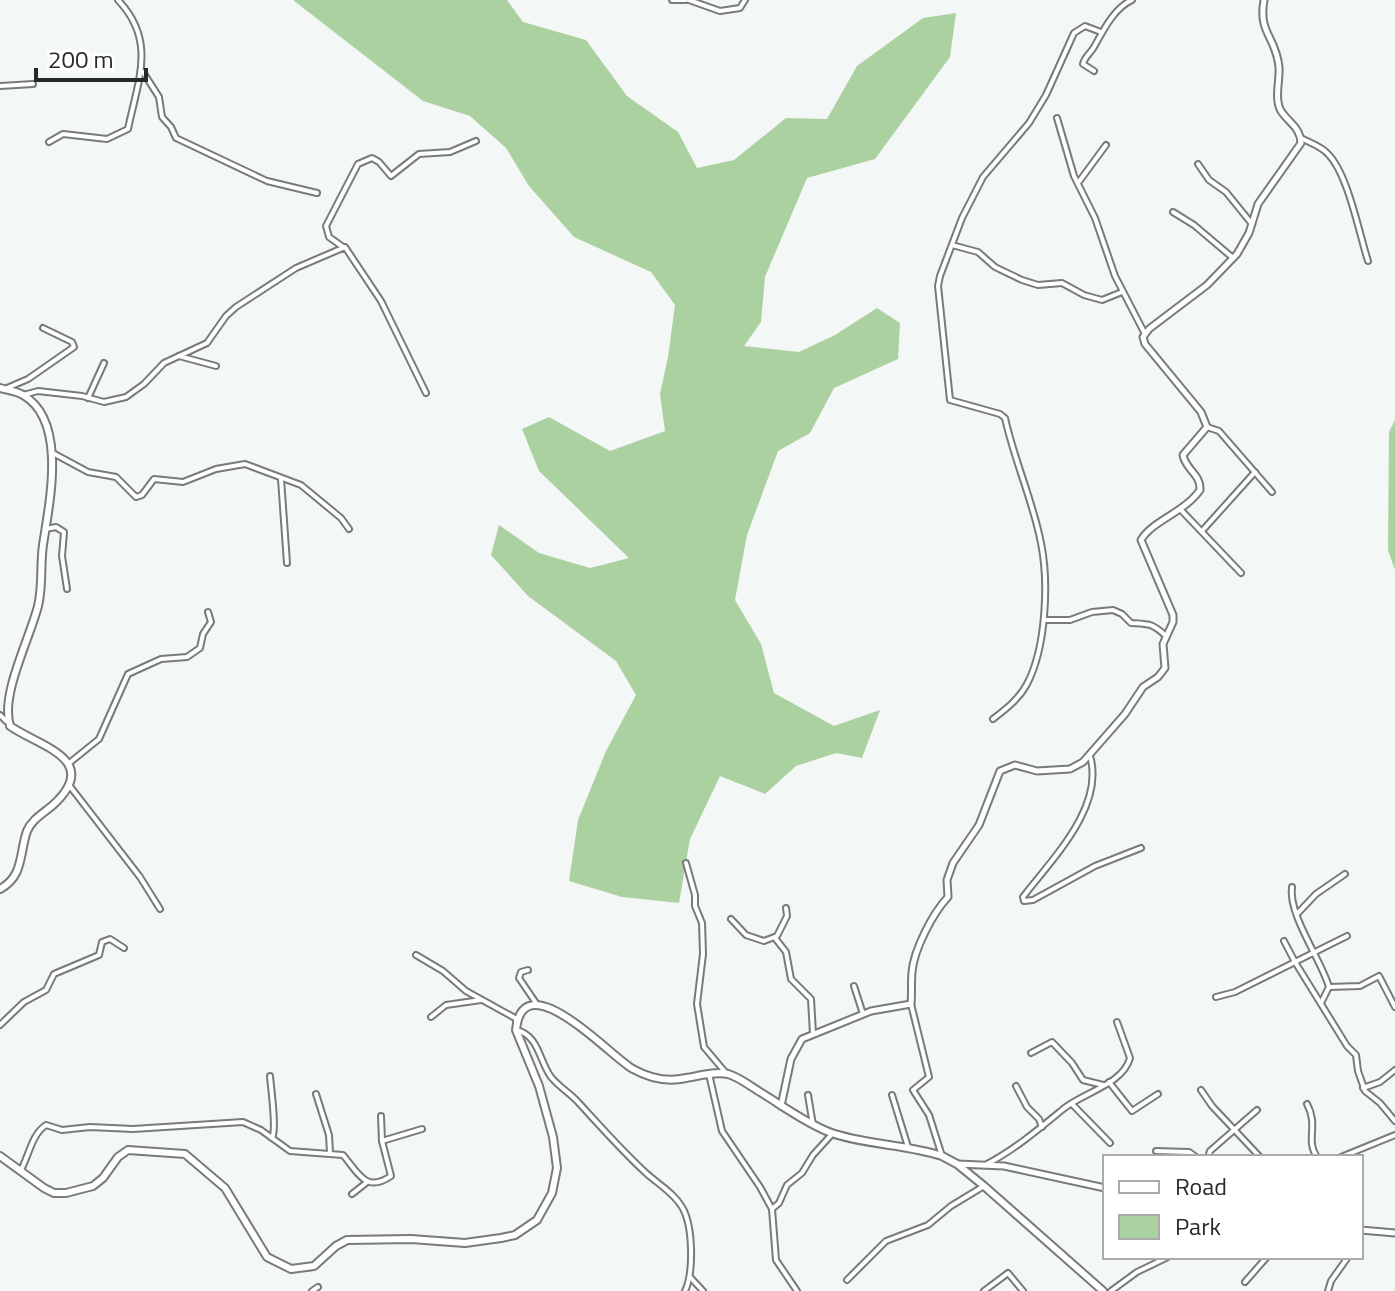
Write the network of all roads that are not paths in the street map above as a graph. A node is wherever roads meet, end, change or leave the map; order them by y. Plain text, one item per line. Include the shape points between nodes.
1 (118, 0) edge
2 (672, 0) edge
3 (688, 0) edge
4 (738, 0) edge
5 (745, 0) edge
6 (1132, 0) edge
7 (1264, 0) edge
8 (740, 8) junction
9 (1101, 32) junction
10 (1094, 71) dead end
11 (143, 72) junction
12 (33, 84) dead end
13 (0, 86) edge
14 (1057, 118) dead end
15 (1301, 138) junction
16 (476, 141) dead end
17 (49, 142) dead end
18 (1106, 145) dead end
19 (1198, 164) dead end
20 (1078, 183) junction
21 (317, 193) dead end
22 (1173, 212) dead end
23 (1252, 224) junction
24 (952, 245) junction
25 (343, 247) junction
26 (1233, 258) junction
27 (1368, 261) dead end
28 (1122, 292) junction
29 (43, 328) dead end
30 (1145, 334) junction
31 (177, 355) junction
32 (104, 363) dead end
33 (216, 366) dead end
34 (2, 388) edge
35 (426, 393) dead end
36 (23, 395) junction
37 (88, 398) junction
38 (1207, 427) junction
39 (51, 452) junction
40 (1255, 472) junction
41 (281, 479) junction
42 (1272, 492) dead end
43 (1181, 510) junction
44 (46, 529) junction
45 (349, 529) dead end
46 (1202, 531) junction
47 (287, 563) dead end
48 (1241, 573) dead end
49 (67, 589) dead end
50 (208, 612) dead end
51 (1044, 620) junction
52 (1166, 636) junction
53 (0, 715) edge
54 (993, 719) dead end
55 (6, 721) junction
56 (1090, 756) junction
57 (68, 764) junction
58 (68, 783) junction
59 (1141, 848) dead end
60 (686, 863) dead end
61 (1345, 874) dead end
62 (1292, 887) dead end
63 (0, 889) edge
64 (786, 908) dead end
65 (160, 909) dead end
66 (1297, 914) junction
67 (731, 919) dead end
68 (1347, 936) dead end
69 (775, 938) junction
70 (1284, 941) dead end
71 (124, 948) dead end
72 (1315, 952) junction
73 (416, 955) dead end
74 (1295, 962) junction
75 (528, 970) dead end
76 (854, 986) dead end
77 (1329, 987) junction
78 (1216, 997) dead end
79 (483, 999) junction
80 (1321, 1003) junction
81 (911, 1004) junction
82 (538, 1005) junction
83 (1395, 1007) edge
84 (863, 1014) junction
85 (431, 1017) dead end
86 (1117, 1022) dead end
87 (0, 1025) edge
88 (516, 1026) junction
89 (813, 1034) junction
90 (1031, 1053) dead end
91 (1395, 1070) edge
92 (709, 1074) junction
93 (728, 1074) junction
94 (270, 1076) dead end
95 (1109, 1082) junction
96 (1103, 1085) junction
97 (1016, 1086) dead end
98 (1363, 1088) junction
99 (1201, 1090) dead end
100 (316, 1094) dead end
101 (1158, 1094) dead end
102 (808, 1095) dead end
103 (892, 1095) dead end
104 (1072, 1104) junction
105 (1307, 1104) dead end
106 (781, 1106) junction
107 (1257, 1110) dead end
108 (381, 1116) dead end
109 (1395, 1121) edge
110 (813, 1125) junction
111 (1042, 1127) junction
112 (422, 1129) dead end
113 (1235, 1131) junction
114 (833, 1133) junction
115 (1395, 1135) edge
116 (272, 1138) junction
117 (382, 1141) junction
118 (1110, 1143) dead end
119 (909, 1149) junction
120 (1156, 1151) dead end
121 (330, 1153) junction
122 (1194, 1155) edge
123 (1208, 1155) edge
124 (1258, 1155) edge
125 (1316, 1155) edge
126 (1346, 1155) edge
127 (0, 1156) edge
128 (942, 1156) junction
129 (957, 1164) junction
130 (987, 1164) junction
131 (21, 1170) junction
132 (366, 1182) junction
133 (984, 1186) junction
134 (1103, 1188) edge
135 (352, 1194) dead end
136 (772, 1209) junction
137 (1363, 1230) edge
138 (1395, 1233) edge
139 (1164, 1259) edge
140 (1265, 1259) edge
141 (1347, 1259) edge
142 (690, 1277) junction
143 (847, 1280) dead end
144 (1245, 1282) dead end
145 (318, 1287) dead end
146 (312, 1291) edge
147 (685, 1291) edge
148 (703, 1291) edge
149 (797, 1291) edge
150 (984, 1291) edge
151 (1023, 1291) edge
152 (1103, 1291) edge
153 (1111, 1291) edge
154 (1328, 1291) edge

1 - 11 street via 137,26
2 - 3 street
3 - 8 street via 720,11
4 - 8 street
5 - 8 street
6 - 9 street
7 - 15 street via 1262,22 1278,60 1280,108
9 - 10 street via 1083,61
9 - 24 street via 1077,29 1029,123 983,177
11 - 17 street via 128,129 107,139 63,134
11 - 21 street via 176,138 267,181
12 - 13 street
14 - 20 street
15 - 23 street via 1258,204
15 - 27 street via 1334,160
16 - 25 street via 450,152 419,154 391,176 372,158 358,164 326,226 329,237
18 - 20 street
19 - 23 street
20 - 28 street
22 - 26 street
23 - 26 street
24 - 28 street via 978,252 995,267 1038,285 1062,283 1102,300
24 - 51 street via 938,286 948,393 955,403 1005,418 1042,546
25 - 31 street via 296,268 231,312 207,343
25 - 35 street via 381,301
26 - 30 street
28 - 30 street
29 - 34 street via 74,347 28,379
30 - 38 street via 1145,344 1201,412
31 - 33 street
31 - 37 street via 126,397 104,402
32 - 37 street
34 - 36 main road
36 - 37 street via 38,391
36 - 39 main road via 43,418
38 - 40 street via 1219,431
38 - 43 street via 1183,455 1200,484
39 - 41 street via 88,472 116,477 136,497 154,479 188,481 239,464
39 - 44 main road
40 - 42 street
40 - 46 street
41 - 45 street via 303,487
41 - 47 street
43 - 46 street
43 - 52 street via 1141,540 1173,615
44 - 49 street via 64,532
44 - 55 main road via 37,608 4,691
46 - 48 street
50 - 57 street via 210,623 200,648 187,657 161,659 128,674 99,739
51 - 52 street via 1113,610 1131,623 1155,626
51 - 54 street via 1027,685
52 - 56 street via 1163,673 1143,687
53 - 55 street
55 - 57 main road via 55,749
56 - 59 street via 1094,770 1088,803 1024,901
56 - 81 street via 1070,769 1032,771 1015,765 997,775 979,825 953,863 948,897 933,914 917,954
57 - 58 main road
58 - 63 main road via 29,827 17,875
58 - 65 street
60 - 93 street via 702,923 697,1004 704,1047
61 - 66 street
62 - 66 street
64 - 69 street
66 - 72 street
67 - 69 street via 752,939
68 - 72 street
69 - 89 street via 786,952 791,979 811,999
70 - 74 street
71 - 87 street via 110,939 102,942 99,955 54,974 46,990
72 - 74 street
72 - 77 street
73 - 79 street
74 - 78 street
74 - 80 street
75 - 82 street via 519,978
76 - 84 street
77 - 80 street
77 - 83 street via 1360,986 1379,976
79 - 85 street via 446,1005
79 - 88 street via 515,1018
80 - 98 street via 1356,1055
81 - 84 street
81 - 128 street via 929,1077 913,1090 929,1115
82 - 88 main road via 522,1012
82 - 92 main road via 561,1012 622,1063 645,1074 671,1080
84 - 89 street
86 - 95 street via 1130,1061
88 - 131 main road via 542,1097 557,1168 544,1212 515,1235 465,1243 347,1240 314,1266 291,1269 267,1257 225,1188 185,1154 128,1150 93,1186 66,1193 54,1193
88 - 142 street via 540,1052 551,1077 679,1202 689,1221
89 - 106 street via 794,1051
90 - 96 street via 1052,1042 1083,1080
91 - 98 street
92 - 93 main road
92 - 136 street via 722,1131
93 - 106 main road
94 - 116 street
95 - 96 street
95 - 101 street via 1132,1111
96 - 104 street
97 - 111 street
98 - 109 street
99 - 113 street
100 - 121 street
102 - 110 street
103 - 119 street
104 - 111 street
104 - 118 street
105 - 125 street via 1315,1119
106 - 110 main road
107 - 113 street
108 - 117 street
110 - 114 main road
111 - 130 street
112 - 117 street
113 - 123 street
113 - 124 street
114 - 119 main road
114 - 136 street
115 - 126 street
116 - 121 street via 290,1151
116 - 131 street via 254,1125 236,1121 133,1129 62,1130 46,1125
117 - 132 street via 391,1176
119 - 128 main road
120 - 122 street
121 - 132 street via 343,1155
127 - 131 main road
128 - 129 main road
129 - 130 street
129 - 133 main road
130 - 134 street
132 - 135 street
133 - 143 street via 928,1225 886,1241
133 - 152 main road
136 - 149 street via 776,1260
137 - 138 street
139 - 153 street
140 - 144 street
141 - 154 street
142 - 147 street
142 - 148 street
145 - 146 street
150 - 151 street via 1008,1273

